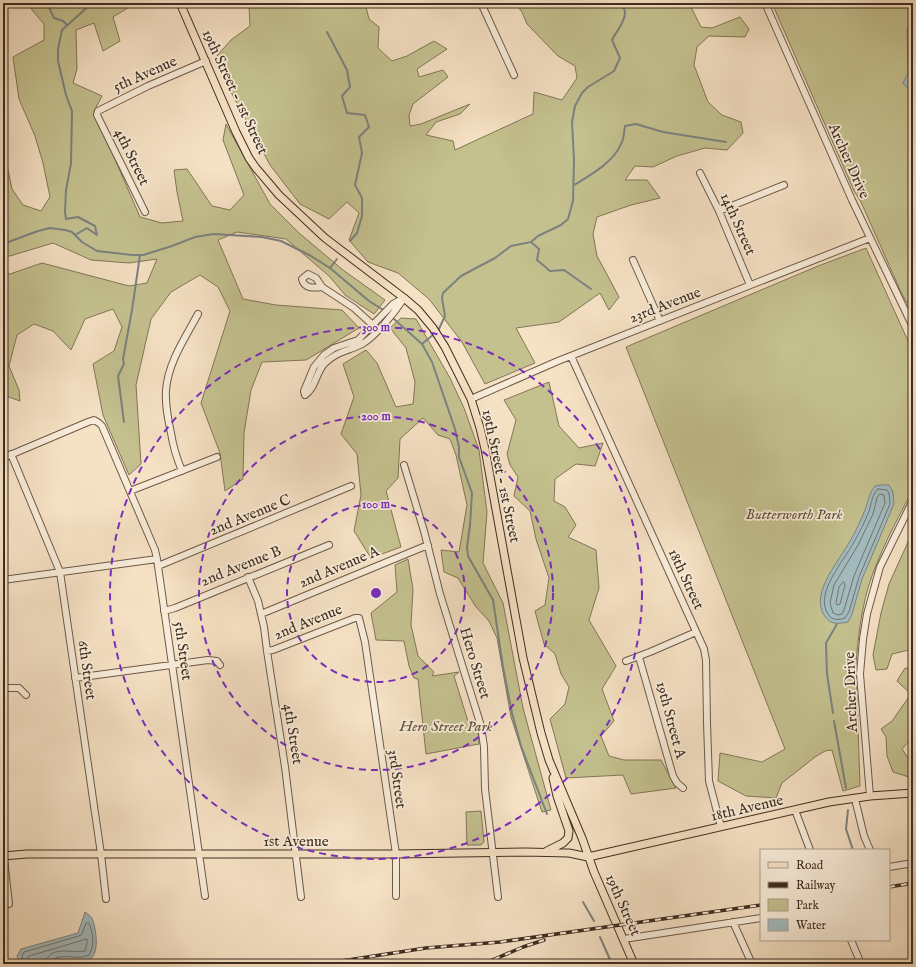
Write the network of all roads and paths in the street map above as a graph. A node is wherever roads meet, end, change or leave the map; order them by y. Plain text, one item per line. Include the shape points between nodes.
1 (180, 3) edge
2 (481, 3) edge
3 (765, 3) edge
4 (206, 61) junction
5 (514, 75) dead end
6 (97, 113) joint
7 (700, 173) dead end
8 (784, 185) dead end
9 (719, 211) junction
10 (145, 212) dead end
11 (870, 238) junction
12 (633, 260) dead end
13 (750, 285) junction
14 (322, 287) dead end
15 (404, 298) junction
16 (198, 314) dead end
17 (660, 321) junction
18 (375, 327) junction
19 (913, 328) edge
20 (571, 356) junction
21 (471, 399) junction
22 (11, 454) junction
23 (217, 457) dead end
24 (3, 458) edge
25 (404, 464) dead end
26 (182, 471) junction
27 (351, 486) dead end
28 (130, 492) junction
29 (913, 500) edge
30 (329, 545) dead end
31 (428, 545) junction
32 (157, 559) junction
33 (158, 566) junction
34 (60, 572) junction
35 (248, 577) junction
36 (3, 580) edge
37 (164, 611) junction
38 (262, 614) junction
39 (359, 618) joint
40 (696, 632) junction
41 (267, 651) junction
42 (639, 657) junction
43 (626, 661) dead end
44 (220, 665) dead end
45 (171, 666) junction
46 (75, 678) junction
47 (3, 688) edge
48 (26, 695) dead end
49 (549, 760) junction
50 (683, 788) dead end
51 (913, 793) edge
52 (870, 796) junction
53 (855, 798) junction
54 (795, 810) junction
55 (721, 827) junction
56 (810, 849) edge
57 (870, 849) edge
58 (544, 852) junction
59 (493, 853) junction
60 (3, 854) edge
61 (101, 854) junction
62 (199, 854) junction
63 (296, 854) junction
64 (396, 854) junction
65 (588, 857) junction
66 (913, 864) edge
67 (890, 867) edge
68 (205, 896) dead end
69 (396, 896) dead end
70 (301, 897) dead end
71 (498, 897) dead end
72 (106, 898) dead end
73 (9, 904) dead end
74 (760, 918) edge
75 (733, 922) junction
76 (624, 939) junction
77 (851, 941) edge
78 (634, 964) edge
79 (752, 964) edge
80 (861, 964) edge

1 - 4 main road, 19th Street - 1st Street
2 - 5 street
3 - 11 street, Archer Drive
4 - 6 street, 5th Avenue via 121,99
4 - 15 main road, 19th Street - 1st Street via 242,145 268,183 325,238
6 - 10 street, 4th Street
7 - 9 street, 14th Street
8 - 9 street
9 - 13 street, 14th Street
11 - 13 street, 23rd Avenue
11 - 19 street, Archer Drive
12 - 17 street
13 - 17 street, 23rd Avenue
14 - 18 street via 354,308
15 - 18 street via 396,310
15 - 21 main road, 19th Street - 1st Street via 418,310 442,342
16 - 26 street via 180,347 166,390 167,416
17 - 20 street, 23rd Avenue
18 - 18 street via 358,340 334,348 319,361 314,367 305,395 309,393 319,371 329,360 338,353 366,342
20 - 21 street, 23rd Avenue
20 - 40 street, 18th Street
21 - 49 main road, 19th Street - 1st Street via 485,449 523,658
22 - 24 street
22 - 28 street, 5th Street via 94,420 102,426
22 - 34 street, 6th Street
23 - 26 street
25 - 31 street, Hero Street
26 - 28 street
27 - 33 street, 2nd Avenue C
28 - 32 street, 5th Street
29 - 52 street, Archer Drive via 880,567 863,639 860,674
30 - 35 street, 2nd Avenue B
31 - 38 street, 2nd Avenue A
31 - 59 street, Hero Street via 440,594 481,726
32 - 33 street, 5th Street
32 - 34 street
33 - 37 street, 5th Street
34 - 36 street
34 - 46 street, 6th Street
35 - 37 street, 2nd Avenue B
35 - 38 street, 4th Street
37 - 45 street, 5th Street
38 - 41 street, 4th Street
39 - 41 street, 2nd Avenue
39 - 64 street, 3rd Street via 366,648
40 - 42 street
40 - 55 street, 18th Street via 706,660 709,781
41 - 63 street, 4th Street
42 - 43 street
42 - 50 street, 19th Street A via 673,776
44 - 45 street via 216,661 208,660
45 - 46 street
45 - 62 street, 5th Street
46 - 61 street, 6th Street
47 - 48 street via 19,688
49 - 58 main road via 557,796 569,831 568,838 563,843
49 - 65 main road, 19th Street - 1st Street
51 - 52 main road, 18th Avenue
52 - 53 main road, 18th Avenue
53 - 54 main road, 18th Avenue
53 - 57 street
54 - 55 main road, 18th Avenue
54 - 56 street
55 - 65 main road, 18th Avenue
58 - 59 main road, 1st Avenue
58 - 65 main road, 1st Avenue via 569,852
59 - 64 main road, 1st Avenue
59 - 71 street, Hero Street
60 - 61 main road, 1st Avenue
60 - 73 street
61 - 62 main road, 1st Avenue
61 - 72 street, 6th Street
62 - 63 main road, 1st Avenue
62 - 68 street, 5th Street
63 - 64 main road, 1st Avenue
63 - 70 street, 4th Street
64 - 69 street, 3rd Street
65 - 76 main road, 19th Street
66 - 67 street
74 - 75 street
75 - 76 street
75 - 79 street
76 - 78 main road, 19th Street
77 - 80 street

